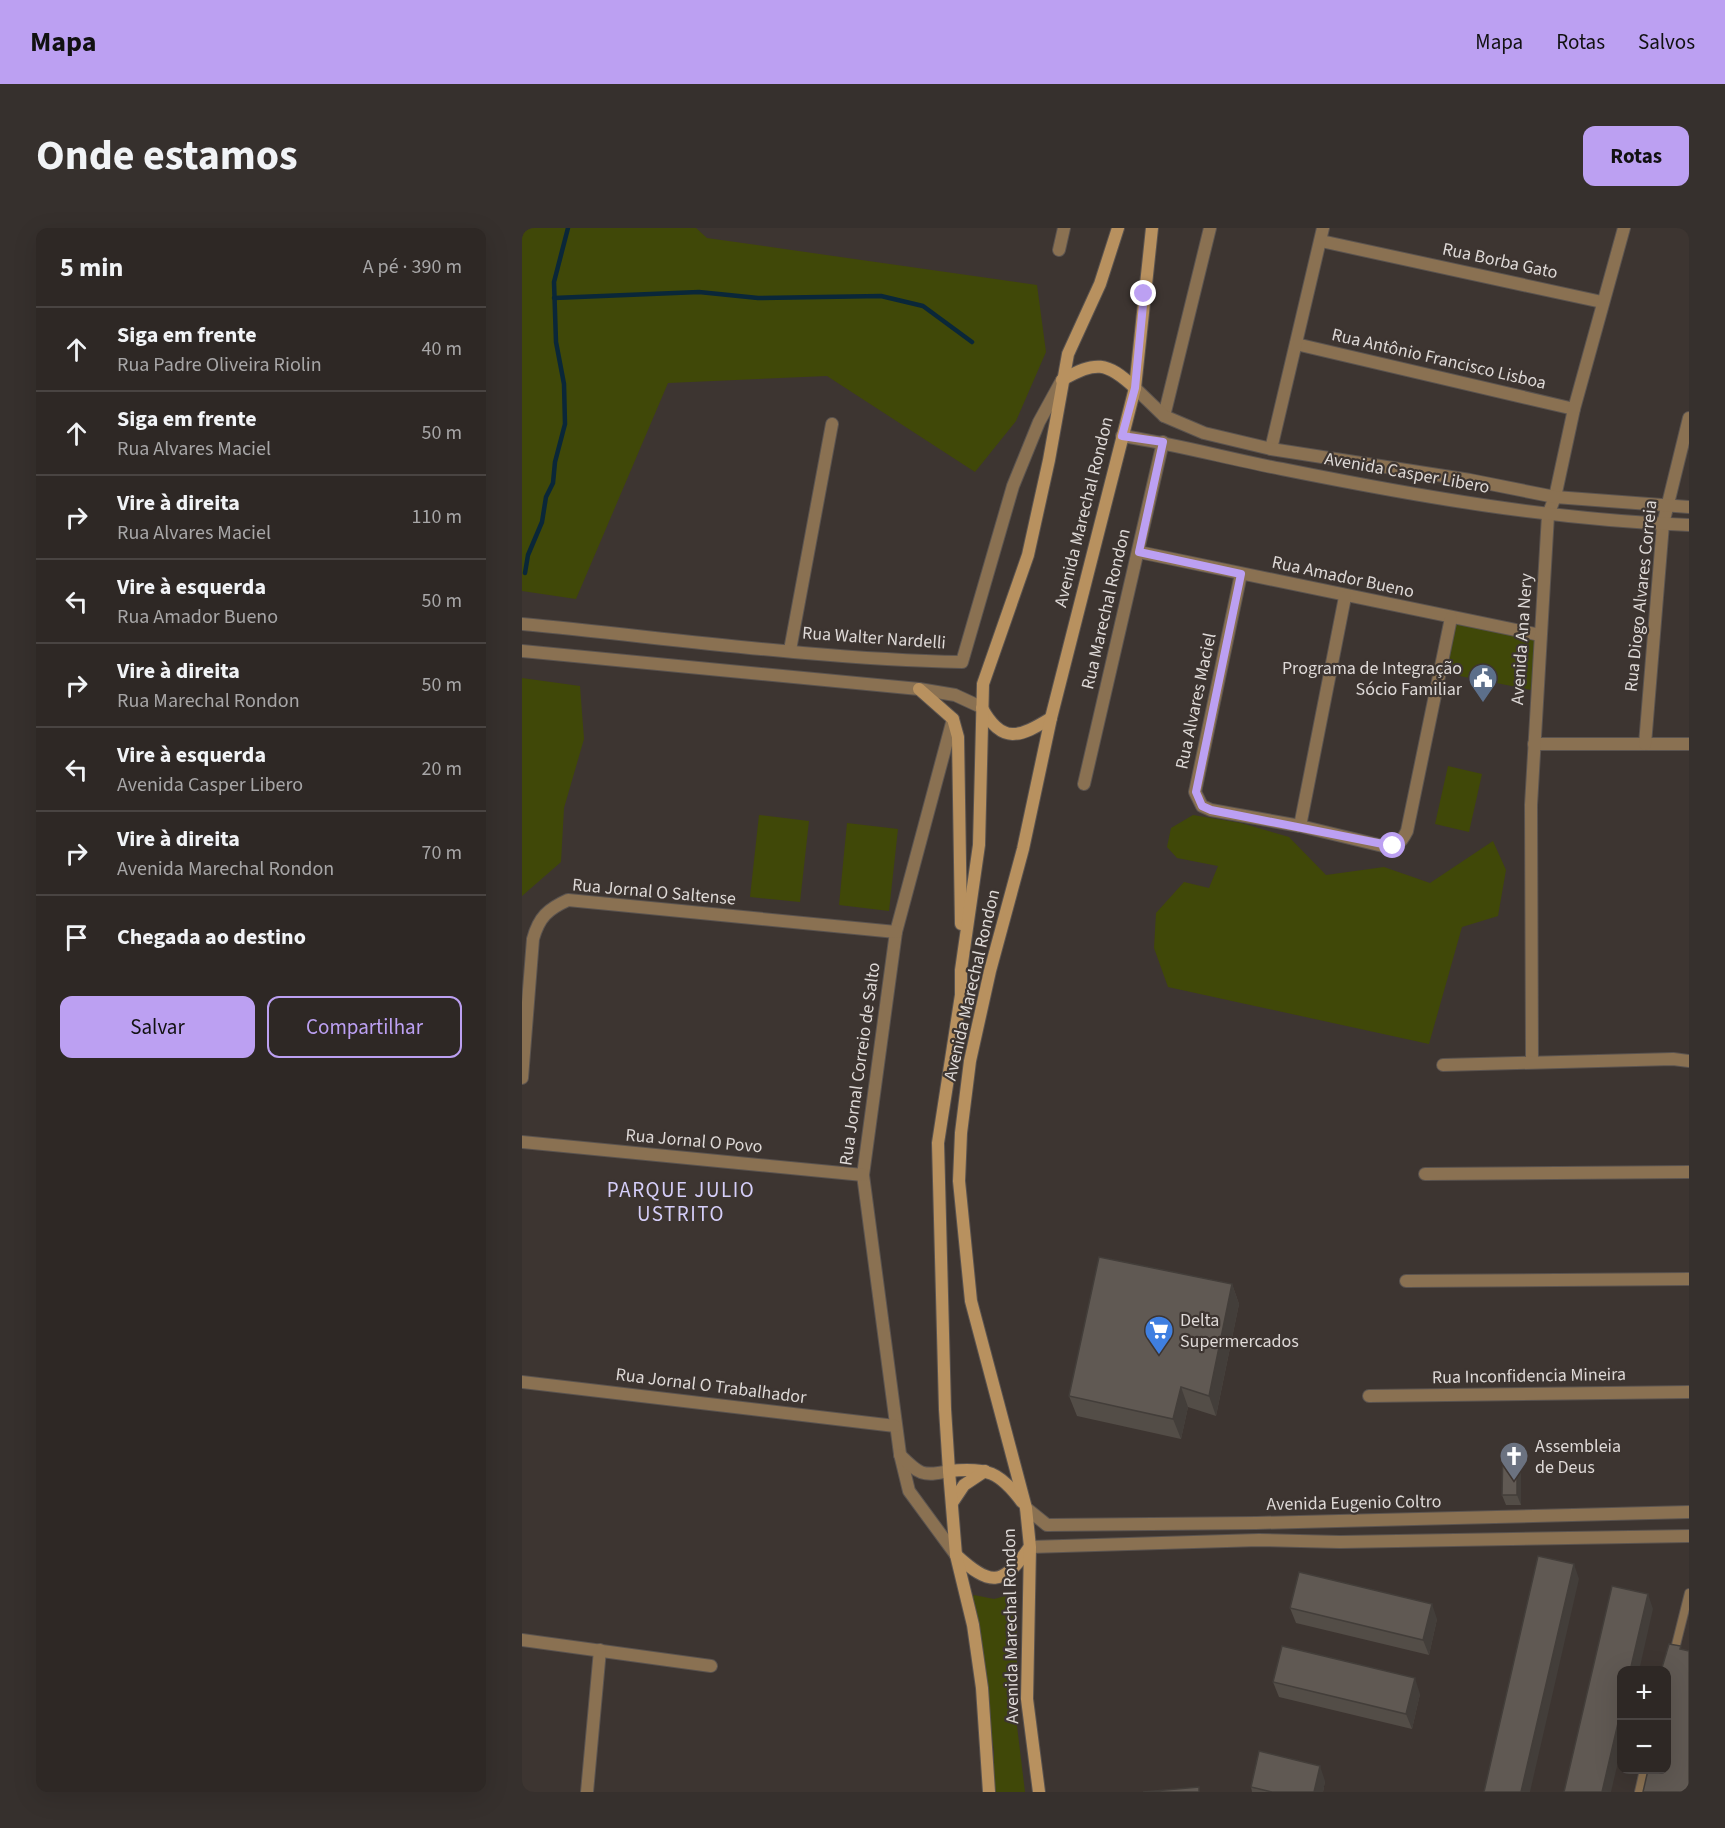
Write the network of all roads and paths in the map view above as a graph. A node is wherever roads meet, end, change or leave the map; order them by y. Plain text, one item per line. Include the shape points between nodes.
1 (1064, 228) edge
2 (1118, 228) edge
3 (1152, 228) edge
4 (1210, 228) edge
5 (1624, 228) edge
6 (1322, 234) edge
7 (1059, 250) dead end
8 (1602, 302) junction
9 (1296, 344) junction
10 (1062, 380) junction
11 (1135, 388) junction
12 (1574, 410) junction
13 (1164, 416) junction
14 (1689, 418) edge
15 (832, 424) dead end
16 (1122, 436) junction
17 (1163, 442) junction
18 (1271, 449) junction
19 (1556, 496) junction
20 (1666, 506) junction
21 (1689, 507) edge
22 (1548, 514) junction
23 (1663, 524) junction
24 (1689, 525) edge
25 (1139, 552) junction
26 (1241, 574) junction
27 (1345, 597) junction
28 (1451, 618) junction
29 (522, 624) edge
30 (1540, 636) junction
31 (790, 650) junction
32 (522, 651) edge
33 (919, 689) junction
34 (981, 706) junction
35 (1051, 718) junction
36 (953, 719) junction
37 (1534, 744) junction
38 (1645, 744) junction
39 (1689, 744) edge
40 (1084, 784) dead end
41 (1300, 826) junction
42 (896, 932) junction
43 (961, 970) junction
44 (1689, 1061) edge
45 (1532, 1062) junction
46 (1443, 1065) dead end
47 (522, 1078) edge
48 (522, 1142) edge
49 (1689, 1172) edge
50 (1425, 1174) dead end
51 (863, 1175) junction
52 (1689, 1279) edge
53 (1406, 1281) dead end
54 (522, 1382) edge
55 (1689, 1392) edge
56 (1369, 1396) dead end
57 (895, 1426) junction
58 (900, 1454) junction
59 (949, 1471) junction
60 (984, 1471) junction
61 (952, 1503) junction
62 (1026, 1508) junction
63 (1689, 1512) edge
64 (1479, 1518) junction
65 (1256, 1523) junction
66 (1689, 1536) edge
67 (1479, 1539) junction
68 (1258, 1540) junction
69 (1030, 1547) junction
70 (956, 1556) junction
71 (1689, 1593) edge
72 (522, 1640) edge
73 (600, 1650) junction
74 (1672, 1659) edge
75 (711, 1666) dead end
76 (1643, 1774) edge
77 (587, 1792) edge
78 (989, 1792) edge
79 (1039, 1792) edge
80 (1639, 1792) edge

1 - 7 street
2 - 10 main road, Avenida Marechal Rondon via 1100,284 1068,354
3 - 11 main road, Avenida Marechal Rondon
4 - 13 street
5 - 8 street, Avenida Ana Nery
6 - 8 street, Rua Borba Gato
6 - 9 street
8 - 12 street, Avenida Ana Nery
9 - 12 street, Rua Antônio Francisco Lisboa
9 - 18 street
10 - 11 main road via 1096,365 1119,373
10 - 31 street, Rua Walter Nardelli via 1012,486 962,662
10 - 34 main road, Avenida Marechal Rondon via 1028,555 987,669
11 - 13 street, Avenida Casper Libero
11 - 16 main road, Avenida Marechal Rondon
12 - 19 street, Avenida Ana Nery
13 - 18 street, Avenida Casper Libero via 1204,433
14 - 20 street, Rua Diogo Alvares Correia
15 - 31 street
16 - 17 street, Avenida Casper Libero
16 - 35 main road, Avenida Marechal Rondon
17 - 22 street, Avenida Casper Libero via 1304,473
17 - 25 street, Rua Marechal Rondon
18 - 19 street, Avenida Casper Libero
19 - 20 street, Avenida Casper Libero
19 - 22 street, Avenida Ana Nery
20 - 21 street, Avenida Casper Libero
20 - 23 street, Rua Diogo Alvares Correia
22 - 23 street, Avenida Casper Libero
22 - 30 street, Avenida Ana Nery
23 - 24 street, Avenida Casper Libero
23 - 38 street, Rua Diogo Alvares Correia
25 - 26 street, Rua Amador Bueno
25 - 40 street, Rua Marechal Rondon
26 - 27 street, Rua Amador Bueno
26 - 41 street, Rua Alvares Maciel via 1196,792 1202,806 1211,810
27 - 28 street, Rua Amador Bueno
27 - 41 street
28 - 30 street, Rua Amador Bueno
28 - 41 street via 1407,831 1401,842 1383,846
29 - 31 street, Rua Walter Nardelli
30 - 37 street, Avenida Ana Nery
32 - 33 street
33 - 34 street
33 - 36 main road
34 - 35 main road via 993,727 1005,734 1018,735
34 - 43 main road, Avenida Marechal Rondon via 980,845
35 - 62 main road, Avenida Marechal Rondon via 973,1050 960,1133 959,1181 971,1301
36 - 42 street, Rua Jornal Correio de Salto
36 - 43 main road via 958,737 960,787
37 - 38 street
37 - 45 street, Avenida Ana Nery
38 - 39 street
42 - 47 street, Rua Jornal O Saltense via 568,900 551,908 538,921 533,939
42 - 51 street, Rua Jornal Correio de Salto
43 - 59 main road, Avenida Marechal Rondon via 961,995 938,1143
44 - 45 street
45 - 46 street
48 - 51 street, Rua Jornal O Povo
49 - 50 street
51 - 57 street, Rua Jornal Correio de Salto
52 - 53 street
54 - 57 street, Rua Jornal O Trabalhador
55 - 56 street, Rua Inconfidencia Mineira
57 - 58 street, Rua Jornal Correio de Salto
58 - 59 street via 918,1473
58 - 70 street, Rua Jornal Correio de Salto via 909,1491
59 - 60 main road
59 - 61 main road, Avenida Marechal Rondon
60 - 61 main road via 964,1485
60 - 62 main road via 1009,1485
61 - 70 main road, Avenida Marechal Rondon
62 - 65 street, Avenida Eugenio Coltro via 1047,1525
62 - 69 main road, Avenida Marechal Rondon
63 - 64 street, Avenida Eugenio Coltro
64 - 65 street, Avenida Eugenio Coltro
64 - 67 street
65 - 68 street
66 - 67 street, Avenida Eugenio Coltro
67 - 68 street, Avenida Eugenio Coltro
68 - 69 street, Avenida Eugenio Coltro
69 - 70 main road via 1017,1566 996,1580 976,1573
69 - 79 main road, Avenida Marechal Rondon via 1027,1699
70 - 78 main road, Avenida Marechal Rondon via 973,1625 982,1688
71 - 74 lane
72 - 73 street
73 - 75 street
73 - 77 street
76 - 80 lane

